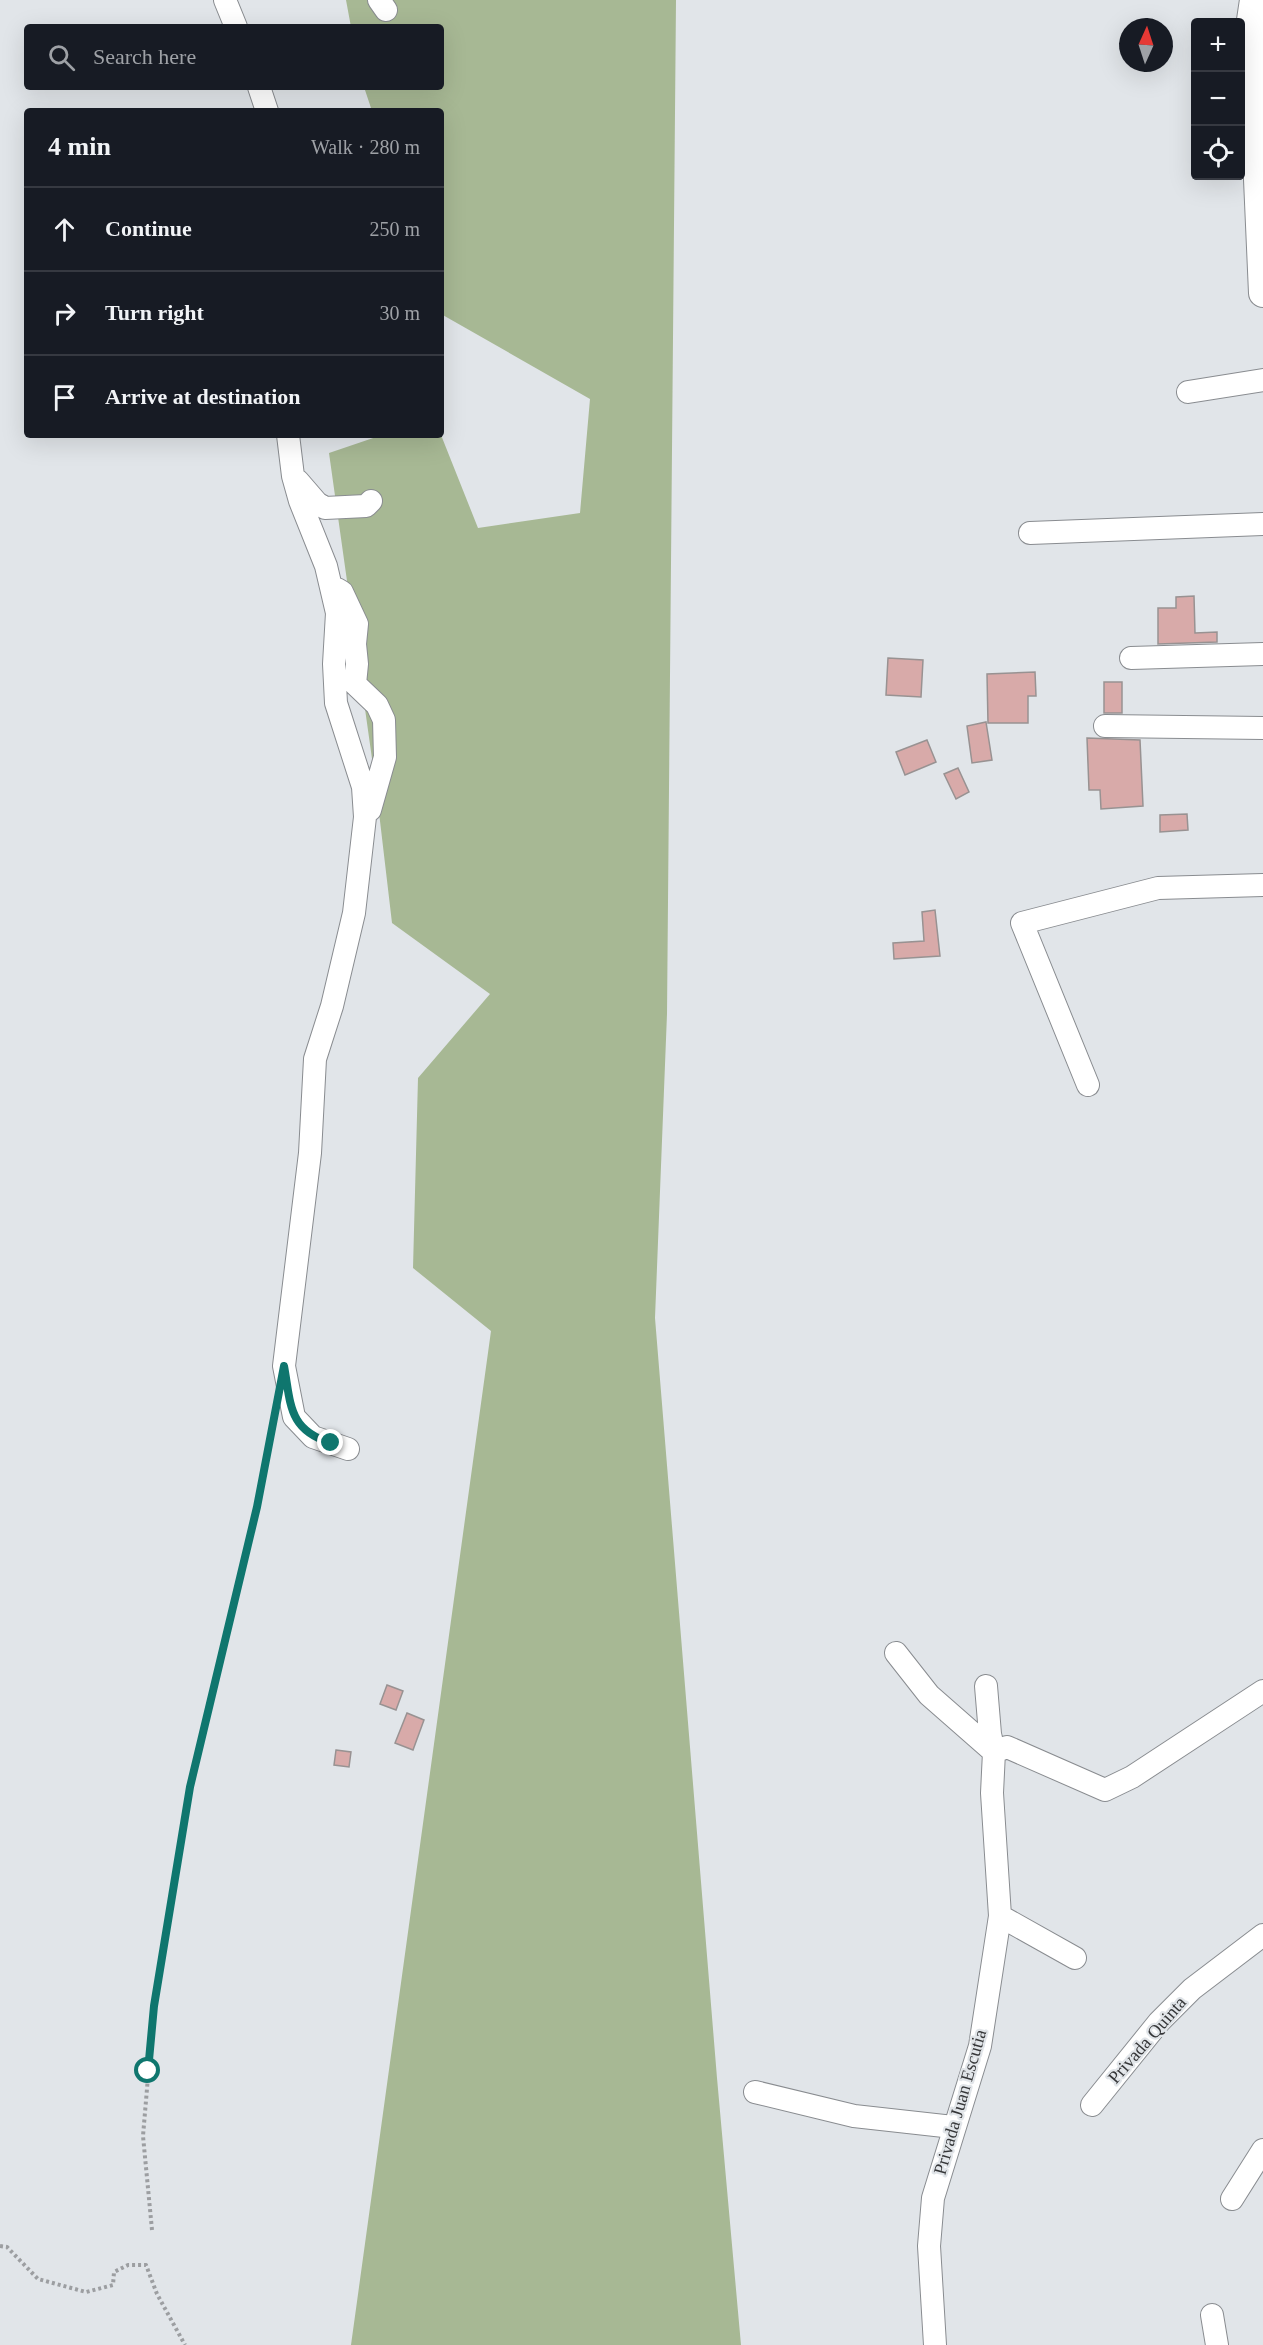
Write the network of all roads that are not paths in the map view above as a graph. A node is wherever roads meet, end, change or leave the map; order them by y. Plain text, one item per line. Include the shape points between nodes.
1 (225, 0) edge
2 (1256, 12) edge
3 (235, 24) edge
4 (1263, 293) edge
5 (1263, 380) edge
6 (1188, 392) dead end
7 (288, 438) edge
8 (293, 476) junction
9 (371, 501) dead end
10 (1263, 525) edge
11 (1030, 533) dead end
12 (330, 586) junction
13 (1263, 654) edge
14 (1131, 658) dead end
15 (1105, 726) dead end
16 (1263, 728) edge
17 (364, 829) junction
18 (1263, 885) edge
19 (1088, 1085) dead end
20 (348, 1449) dead end
21 (896, 1653) dead end
22 (986, 1686) dead end
23 (1263, 1691) edge
24 (994, 1752) junction
25 (1000, 1916) junction
26 (1263, 1935) edge
27 (1076, 1958) dead end
28 (755, 2092) dead end
29 (1092, 2104) dead end
30 (953, 2127) junction
31 (1263, 2150) edge
32 (1232, 2199) dead end
33 (1212, 2315) dead end
34 (935, 2345) edge
35 (1217, 2345) edge

1 - 3 street
2 - 4 main road
5 - 6 street
7 - 8 street
8 - 9 street via 325,508 366,506
8 - 12 street
10 - 11 street
12 - 17 street via 337,613 336,704 363,787
12 - 17 street via 342,592 357,624 355,684 377,705 384,720 385,757
13 - 14 street
15 - 16 street
17 - 20 street via 354,913 315,1059 310,1153 284,1366 294,1416 313,1437
18 - 19 street via 1158,888 1022,922
21 - 24 street via 929,1695
22 - 24 street, Privada Juan Escutia
23 - 24 street via 1132,1777 1105,1790 1007,1747
24 - 25 street, Privada Juan Escutia via 992,1793
25 - 27 street
25 - 30 street, Privada Juan Escutia via 980,2046
26 - 29 street, Privada Quinta via 1192,1989 1159,2022
28 - 30 street via 854,2116
30 - 34 street, Privada Juan Escutia via 933,2198 929,2246
31 - 32 street
33 - 35 street

